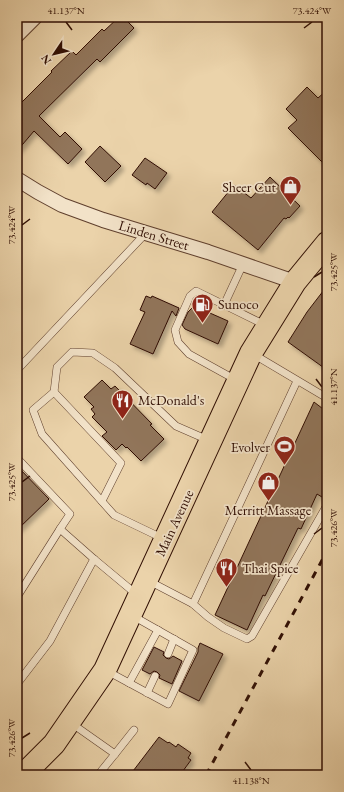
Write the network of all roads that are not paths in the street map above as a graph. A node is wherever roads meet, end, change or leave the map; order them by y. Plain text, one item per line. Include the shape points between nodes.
1 (35, 17) edge
2 (17, 35) edge
3 (17, 179) edge
4 (146, 232) junction
5 (327, 243) edge
6 (243, 264) junction
7 (295, 282) junction
8 (224, 305) junction
9 (267, 326) junction
10 (251, 353) junction
11 (17, 370) edge
12 (238, 381) junction
13 (298, 381) junction
14 (54, 392) junction
15 (327, 398) edge
16 (210, 442) junction
17 (17, 458) edge
18 (102, 501) junction
19 (327, 505) edge
20 (60, 529) junction
21 (166, 540) junction
22 (94, 558) junction
23 (18, 593) edge
24 (139, 597) junction
25 (193, 604) junction
26 (158, 630) junction
27 (174, 639) junction
28 (168, 654) dead end
29 (106, 670) junction
30 (155, 676) dead end
31 (129, 683) junction
32 (17, 684) edge
33 (147, 692) junction
34 (70, 721) junction
35 (134, 730) dead end
36 (115, 754) junction
37 (23, 775) edge
38 (98, 775) edge

1 - 2 street
3 - 4 street, Linden Street via 62,205
4 - 6 street, Linden Street
4 - 11 lane
5 - 7 main road, Main Avenue
6 - 7 street, Linden Street
6 - 8 lane
7 - 9 main road, Main Avenue
8 - 9 lane
8 - 12 lane via 196,291 190,296 175,330 178,342 189,354
9 - 10 main road, Main Avenue
10 - 12 main road, Main Avenue
10 - 13 lane
12 - 16 main road, Main Avenue
13 - 15 lane
13 - 25 lane
14 - 16 lane via 57,367 72,352 93,353 115,368 176,426
14 - 18 lane via 121,463
14 - 18 lane via 33,410 42,434
16 - 21 main road, Main Avenue
17 - 20 lane via 70,514
18 - 21 lane via 114,515
19 - 25 lane via 252,636 247,639 224,628
20 - 22 lane
20 - 23 lane
21 - 24 main road, Main Avenue
22 - 24 lane
22 - 32 lane via 50,640
24 - 25 lane
24 - 26 lane
24 - 29 main road, Main Avenue
26 - 27 lane
26 - 31 lane
27 - 28 lane
27 - 33 lane via 192,650 168,704
29 - 31 lane
29 - 34 main road, Main Avenue
30 - 33 lane
31 - 33 lane
34 - 36 lane
34 - 37 main road, Main Avenue via 54,744
35 - 36 lane
36 - 38 lane

